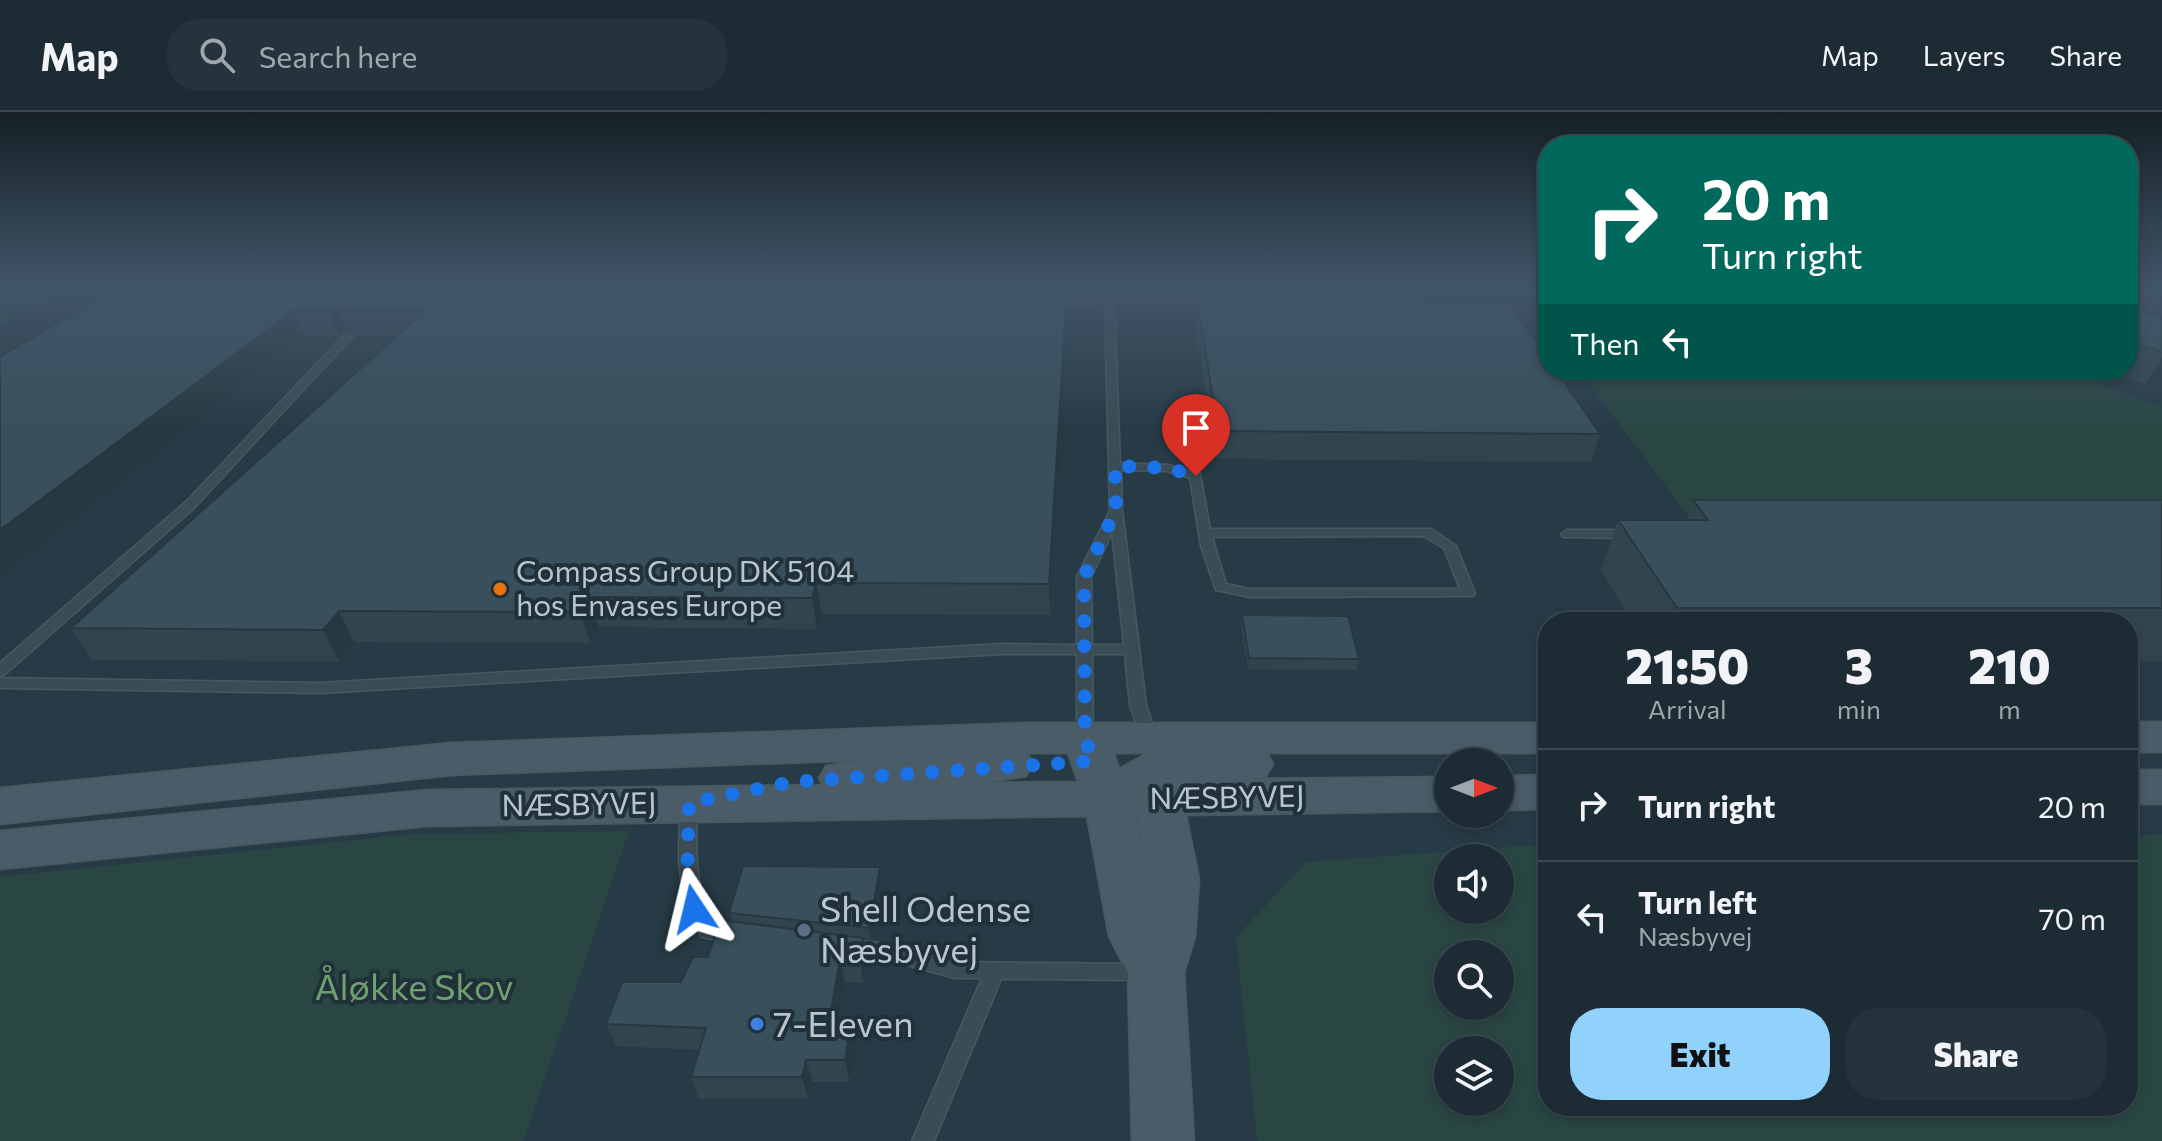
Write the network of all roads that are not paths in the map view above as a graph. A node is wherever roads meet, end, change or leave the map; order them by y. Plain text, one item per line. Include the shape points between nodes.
1 (348, 336) edge
2 (1110, 336) edge
3 (1115, 466) junction
4 (1116, 510) junction
5 (1206, 533) junction
6 (1567, 534) dead end
7 (1646, 534) edge
8 (1085, 649) junction
9 (1133, 650) junction
10 (0, 671) edge
11 (0, 683) edge
12 (2138, 737) edge
13 (2162, 737) edge
14 (1538, 739) edge
15 (1538, 746) edge
16 (1095, 766) junction
17 (1155, 769) junction
18 (2138, 787) edge
19 (2162, 787) edge
20 (1538, 792) edge
21 (1434, 793) edge
22 (1514, 793) edge
23 (689, 803) junction
24 (0, 806) edge
25 (0, 850) edge
26 (753, 937) edge
27 (828, 945) edge
28 (995, 971) junction
29 (1156, 972) junction
30 (923, 1141) edge
31 (1163, 1141) edge

1 - 10 lane via 191,504
2 - 3 lane, NÆSBYVEJ
3 - 4 lane, NÆSBYVEJ
3 - 5 lane via 1168,468 1196,476
4 - 8 lane, NÆSBYVEJ via 1084,577
4 - 9 lane, NÆSBYVEJ
5 - 5 lane via 1211,566 1221,587 1250,593 1468,593 1450,546 1427,532
6 - 7 lane
8 - 9 lane
8 - 11 lane via 1001,649 320,688
8 - 16 lane, NÆSBYVEJ
9 - 17 lane, NÆSBYVEJ via 1138,705
12 - 13 street
14 - 17 street, NÆSBYVEJ
15 - 17 street via 1396,762
16 - 17 street, NÆSBYVEJ
16 - 17 street
16 - 23 street, NÆSBYVEJ
16 - 24 street, NÆSBYVEJ via 451,759
16 - 29 street via 1136,936
17 - 21 street, NÆSBYVEJ
17 - 29 street via 1173,879 1168,937
18 - 19 street
20 - 22 street
23 - 25 street, NÆSBYVEJ via 428,808
23 - 26 lane via 687,883 694,909 708,932
27 - 28 lane via 889,952 955,970
28 - 29 lane
28 - 30 lane
29 - 31 street

